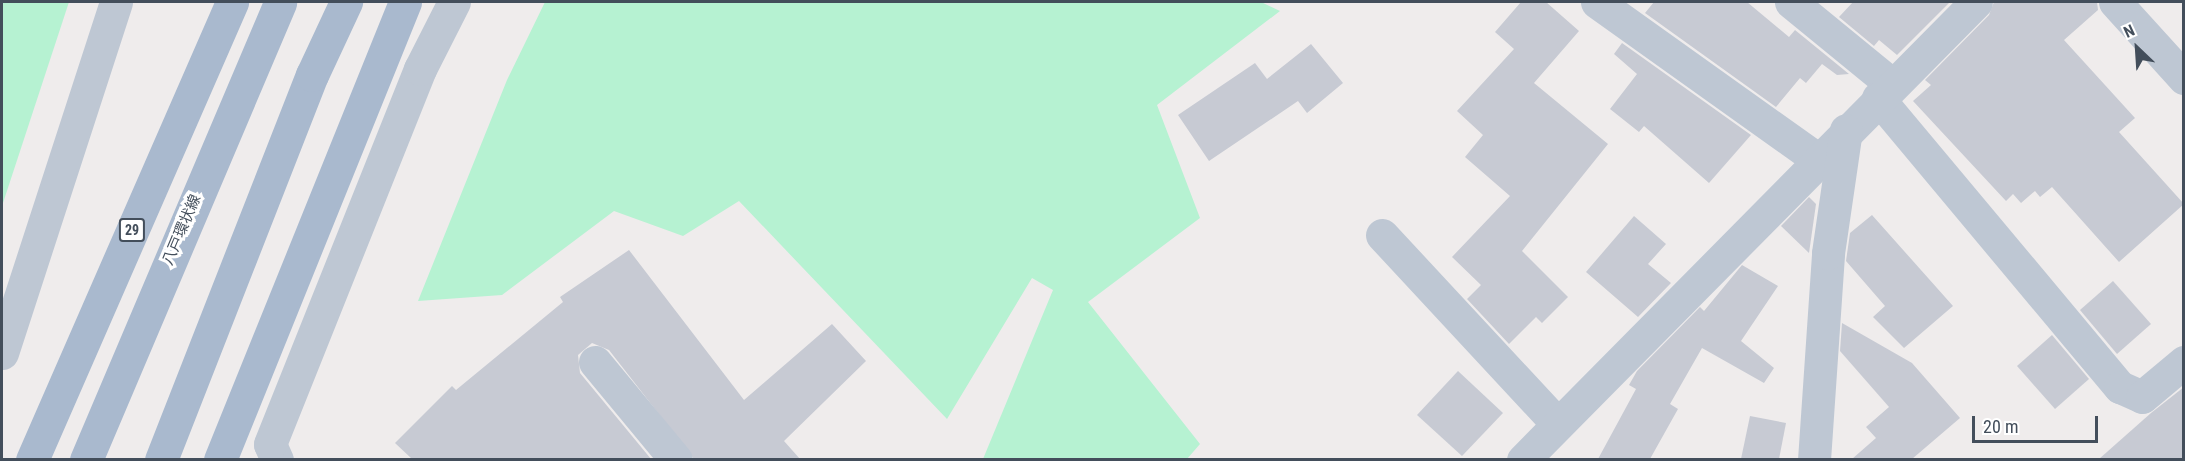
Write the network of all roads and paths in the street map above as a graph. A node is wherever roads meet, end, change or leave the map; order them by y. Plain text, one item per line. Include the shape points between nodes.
1 (116, 2) edge
2 (232, 2) edge
3 (280, 2) edge
4 (346, 2) edge
5 (405, 2) edge
6 (454, 2) edge
7 (1597, 2) edge
8 (1791, 2) edge
9 (1976, 2) edge
10 (2115, 2) edge
11 (2184, 78) edge
12 (1884, 91) junction
13 (1846, 130) junction
14 (1817, 159) junction
15 (1382, 235) dead end
16 (2, 350) edge
17 (595, 362) dead end
18 (2184, 363) edge
19 (1557, 423) junction
20 (32, 459) edge
21 (86, 459) edge
22 (161, 459) edge
23 (220, 459) edge
24 (277, 459) edge
25 (676, 459) edge
26 (1523, 459) edge
27 (1814, 459) edge

1 - 16 street
2 - 20 main road, 29
3 - 21 main road, 八戸環状線
4 - 22 main road via 312,75
5 - 23 main road
6 - 24 street via 420,69 270,444
7 - 14 street
8 - 12 street
9 - 12 street
10 - 11 street
12 - 13 street
12 - 18 street via 2120,387 2142,397
13 - 14 street
13 - 27 street via 1828,253
14 - 19 street
15 - 19 street
17 - 25 street
19 - 26 street

